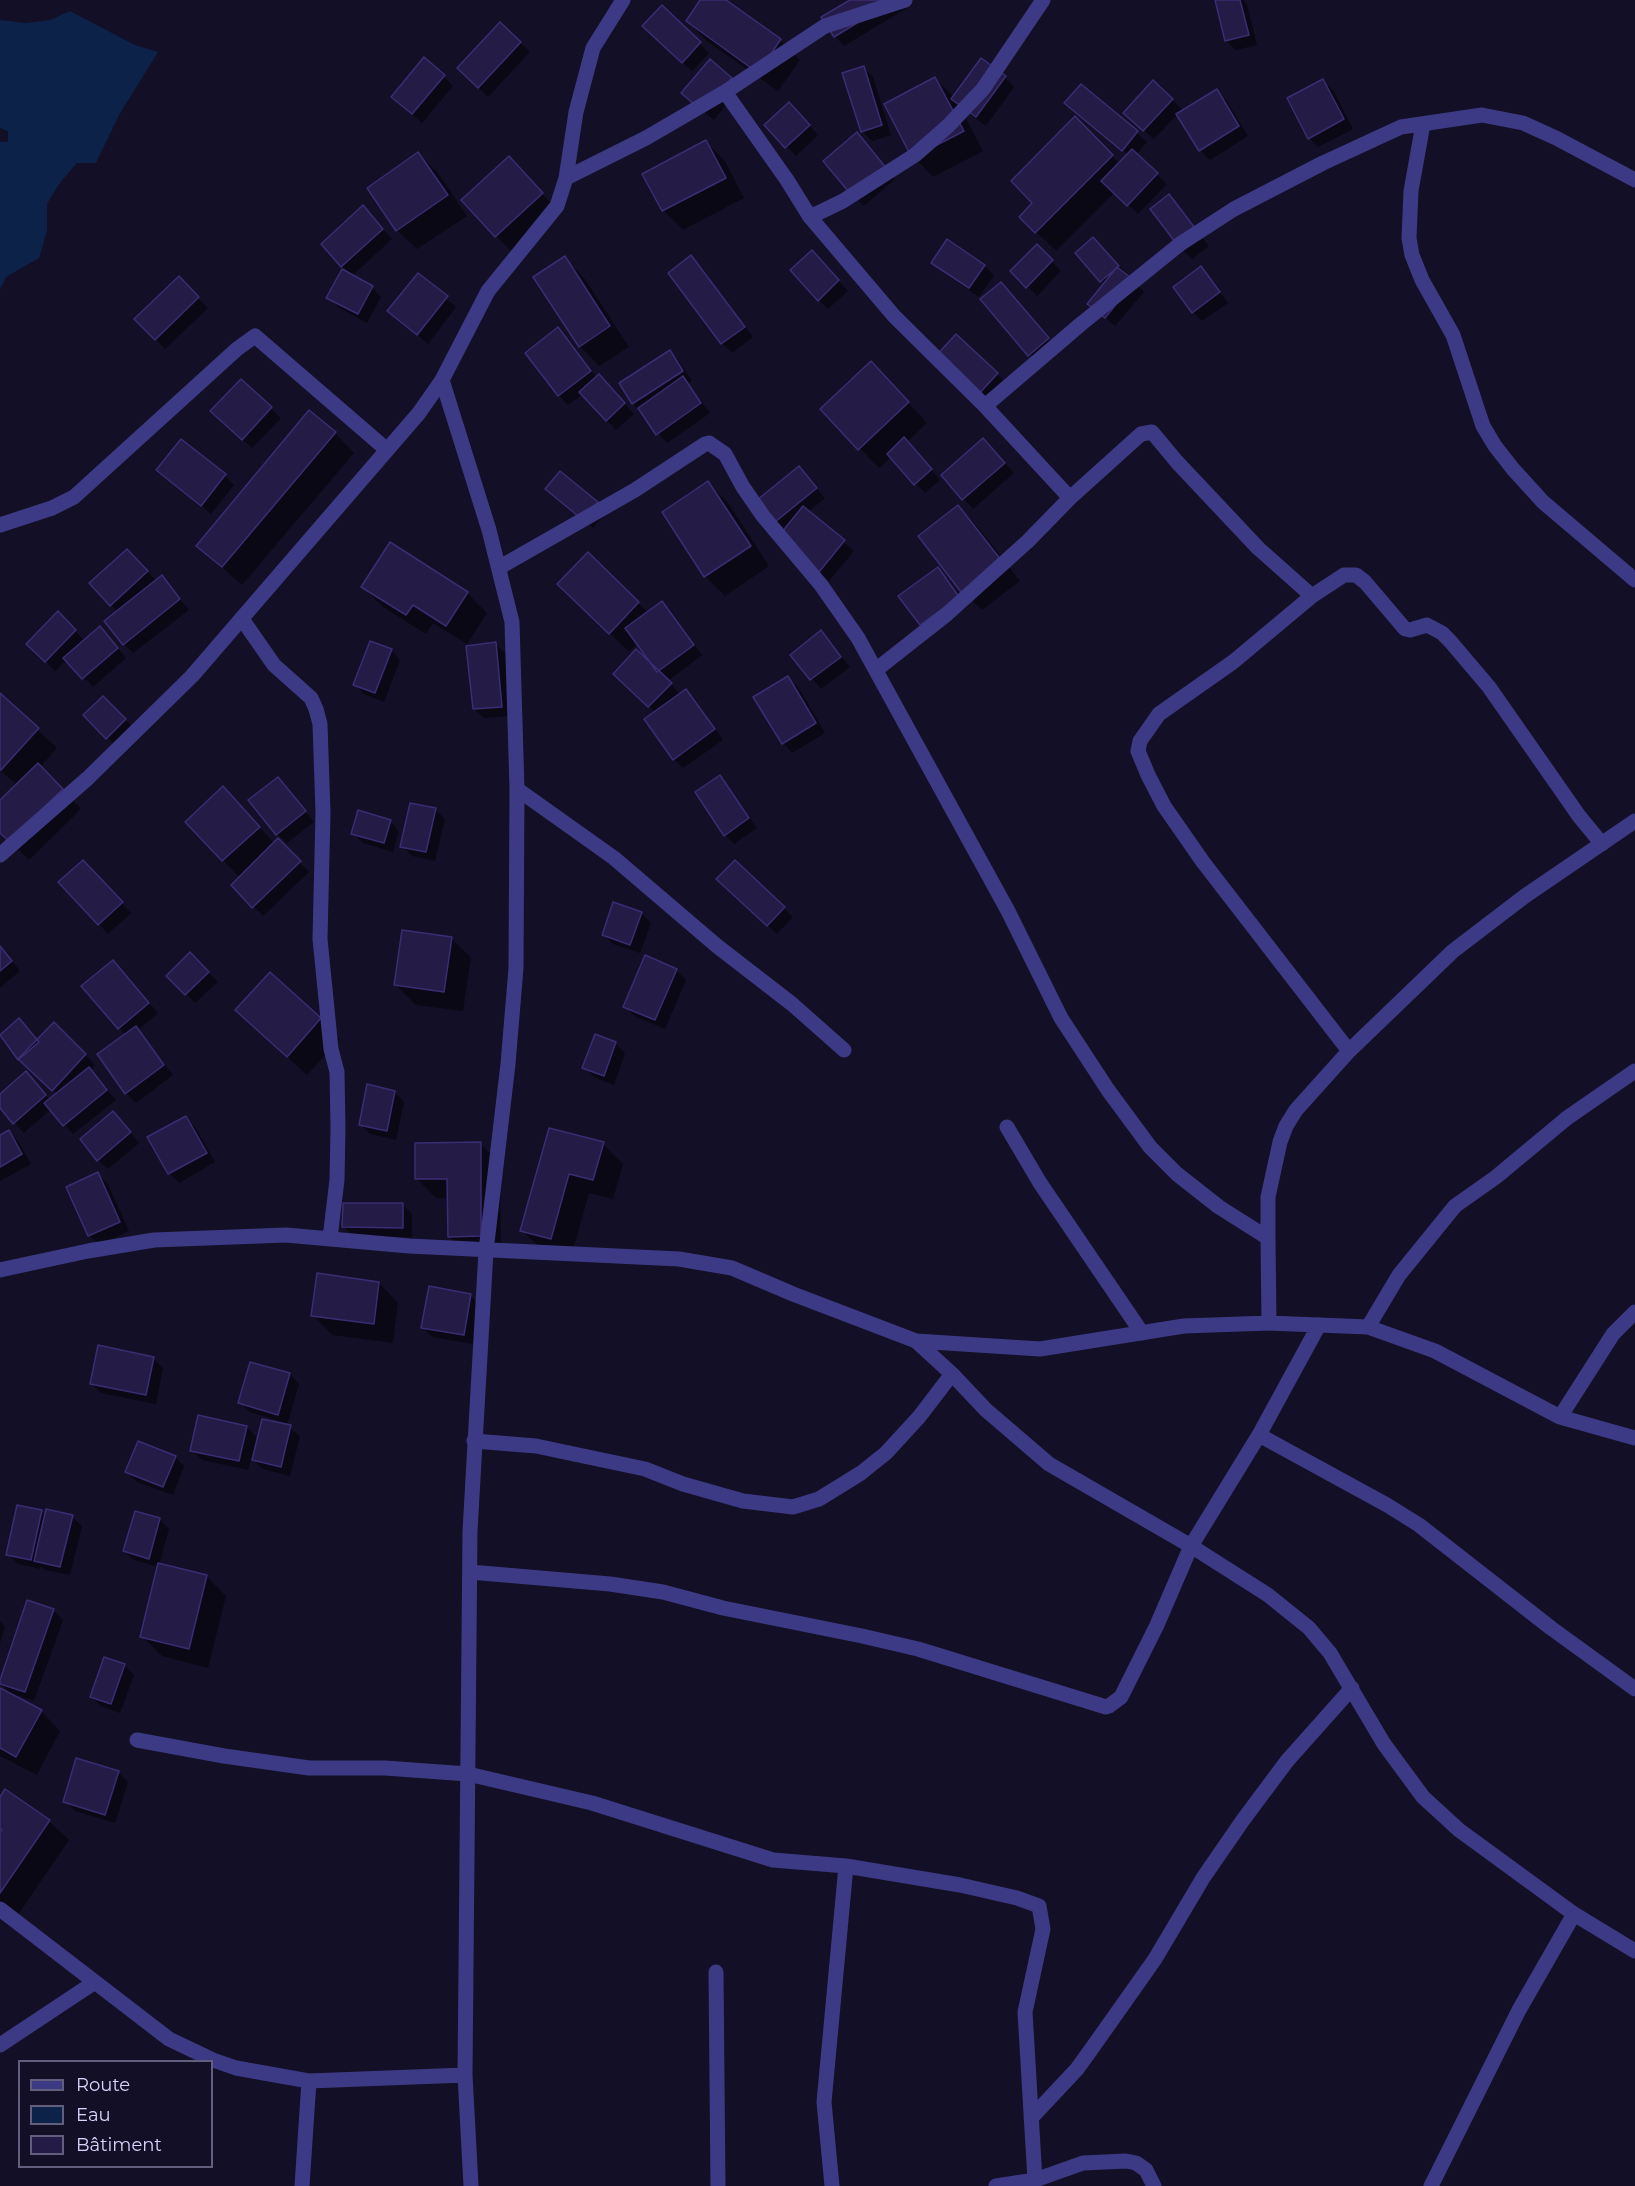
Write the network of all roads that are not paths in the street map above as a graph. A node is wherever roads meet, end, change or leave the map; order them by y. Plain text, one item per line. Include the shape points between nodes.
1 (623, 0) edge
2 (905, 0) edge
3 (1042, 0) edge
4 (725, 92) junction
5 (1423, 124) junction
6 (566, 178) junction
7 (1635, 180) edge
8 (810, 217) junction
9 (442, 380) junction
10 (986, 406) junction
11 (387, 450) junction
12 (1070, 498) junction
13 (0, 525) edge
14 (500, 567) junction
15 (1635, 580) edge
16 (1312, 596) junction
17 (242, 619) junction
18 (877, 669) junction
19 (517, 789) junction
20 (1635, 822) edge
21 (1602, 844) junction
22 (0, 855) edge
23 (844, 1050) dead end
24 (1349, 1051) junction
25 (1635, 1071) edge
26 (1007, 1127) dead end
27 (330, 1238) junction
28 (1268, 1238) junction
29 (486, 1251) junction
30 (0, 1270) edge
31 (1635, 1312) edge
32 (1269, 1323) junction
33 (1319, 1325) junction
34 (1368, 1327) junction
35 (1142, 1333) junction
36 (916, 1341) junction
37 (952, 1374) junction
38 (1560, 1417) junction
39 (1259, 1435) junction
40 (1635, 1438) edge
41 (474, 1441) junction
42 (1191, 1546) junction
43 (470, 1572) junction
44 (1352, 1688) junction
45 (1635, 1689) edge
46 (136, 1740) dead end
47 (468, 1774) junction
48 (846, 1866) junction
49 (0, 1909) edge
50 (1574, 1914) junction
51 (1635, 1951) edge
52 (716, 1972) dead end
53 (95, 1982) junction
54 (0, 2044) edge
55 (465, 2075) junction
56 (309, 2082) junction
57 (1031, 2118) junction
58 (1035, 2180) junction
59 (302, 2186) edge
60 (471, 2186) edge
61 (718, 2186) edge
62 (832, 2186) edge
63 (996, 2186) edge
64 (1154, 2186) edge
65 (1431, 2186) edge

1 - 6 street via 593,48 576,112
2 - 4 street via 825,26
3 - 8 street via 983,89 948,126 915,155 843,201
4 - 6 street
4 - 8 street
5 - 7 street via 1482,115 1522,123
5 - 10 street via 1401,127 1323,163 1225,215 1180,244
5 - 15 street via 1411,191 1412,255 1453,335 1484,426 1513,469 1543,502
6 - 9 street via 557,206 488,291
8 - 10 street via 894,316
9 - 11 street
9 - 14 street
10 - 12 street
11 - 13 street via 255,336 74,497
11 - 17 street
12 - 16 street via 1142,434 1152,432 1257,548
12 - 18 street via 947,614
14 - 18 street via 709,443 724,454 763,516 839,608
14 - 19 street via 512,622
16 - 21 street via 1351,573 1365,582 1405,629 1427,625 1442,633 1489,687
16 - 24 street via 1233,662 1159,714 1140,741 1138,751 1164,806 1203,862
17 - 22 street via 192,676 96,771
17 - 27 street via 274,665 310,698 320,724 320,939 331,1049 337,1072 337,1180
18 - 28 street via 1008,911 1061,1018 1108,1090 1150,1147 1177,1174
19 - 23 street via 614,858
19 - 29 street via 516,968
20 - 21 street
21 - 24 street via 1454,951
24 - 28 street via 1296,1110 1280,1142 1268,1197
25 - 34 street via 1567,1118 1455,1206 1399,1275
26 - 35 street via 1040,1183
27 - 29 street
27 - 30 street via 286,1234 154,1240
28 - 32 street
29 - 36 street via 679,1259 732,1268
29 - 41 street
31 - 38 street via 1613,1334
32 - 33 street
32 - 35 street via 1184,1326
33 - 34 street
33 - 39 street
34 - 38 street via 1435,1351
35 - 36 street via 1040,1349
36 - 37 street
37 - 41 street via 886,1453 819,1499 793,1507 743,1501 645,1469 536,1446
37 - 42 street via 986,1410 1049,1464
38 - 40 street
39 - 42 street
39 - 45 street via 1419,1525 1551,1629
41 - 43 street
42 - 43 street via 1121,1697 1106,1707 918,1649 663,1592
42 - 44 street via 1268,1595 1309,1628
43 - 47 street
44 - 50 street via 1384,1744 1423,1797 1459,1830
44 - 57 street via 1287,1761 1203,1878 1155,1959 1090,2051
46 - 47 street via 309,1768
47 - 48 street via 592,1803 773,1860
47 - 55 street
48 - 57 street via 960,1885 1039,1906 1042,1929 1024,2012
48 - 62 street via 824,2102
49 - 53 street
50 - 51 street
50 - 65 street via 1519,2010
52 - 61 street
53 - 54 street
53 - 56 street via 189,2051 236,2068
55 - 56 street
55 - 60 street
56 - 59 street
57 - 58 street
58 - 63 street
58 - 64 street via 1083,2163 1126,2161 1146,2170

